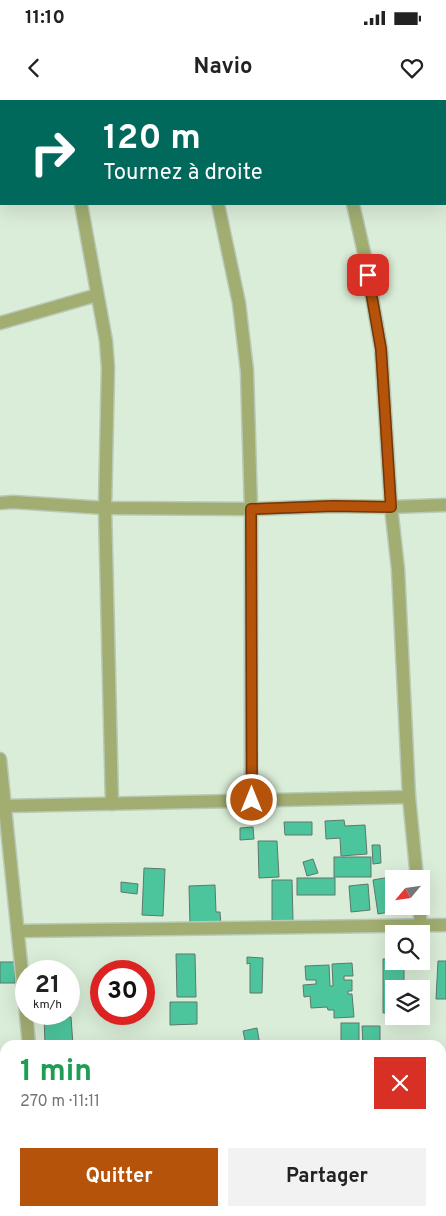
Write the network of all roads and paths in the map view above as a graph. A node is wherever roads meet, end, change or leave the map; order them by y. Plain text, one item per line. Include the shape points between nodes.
1 (81, 205) edge
2 (218, 205) edge
3 (353, 205) edge
4 (97, 295) junction
5 (0, 323) edge
6 (0, 503) edge
7 (446, 505) edge
8 (391, 507) junction
9 (105, 508) junction
10 (251, 509) junction
11 (0, 759) edge
12 (409, 797) junction
13 (252, 800) junction
14 (112, 804) junction
15 (5, 806) junction
16 (416, 870) edge
17 (446, 925) edge
18 (385, 926) edge
19 (430, 926) edge
20 (18, 931) junction
21 (21, 960) edge
22 (27, 1025) edge
23 (29, 1040) edge

1 - 4 street
2 - 10 street via 239,303 247,371
3 - 8 street via 381,349
4 - 5 street
4 - 9 street via 108,368
6 - 9 street
7 - 8 street
8 - 10 street
8 - 12 street via 398,569
9 - 10 street
9 - 14 street
10 - 13 street
11 - 15 street
12 - 13 street
12 - 16 street
13 - 14 street
14 - 15 street
15 - 20 street
17 - 19 street
18 - 20 street
20 - 21 street
22 - 23 street

